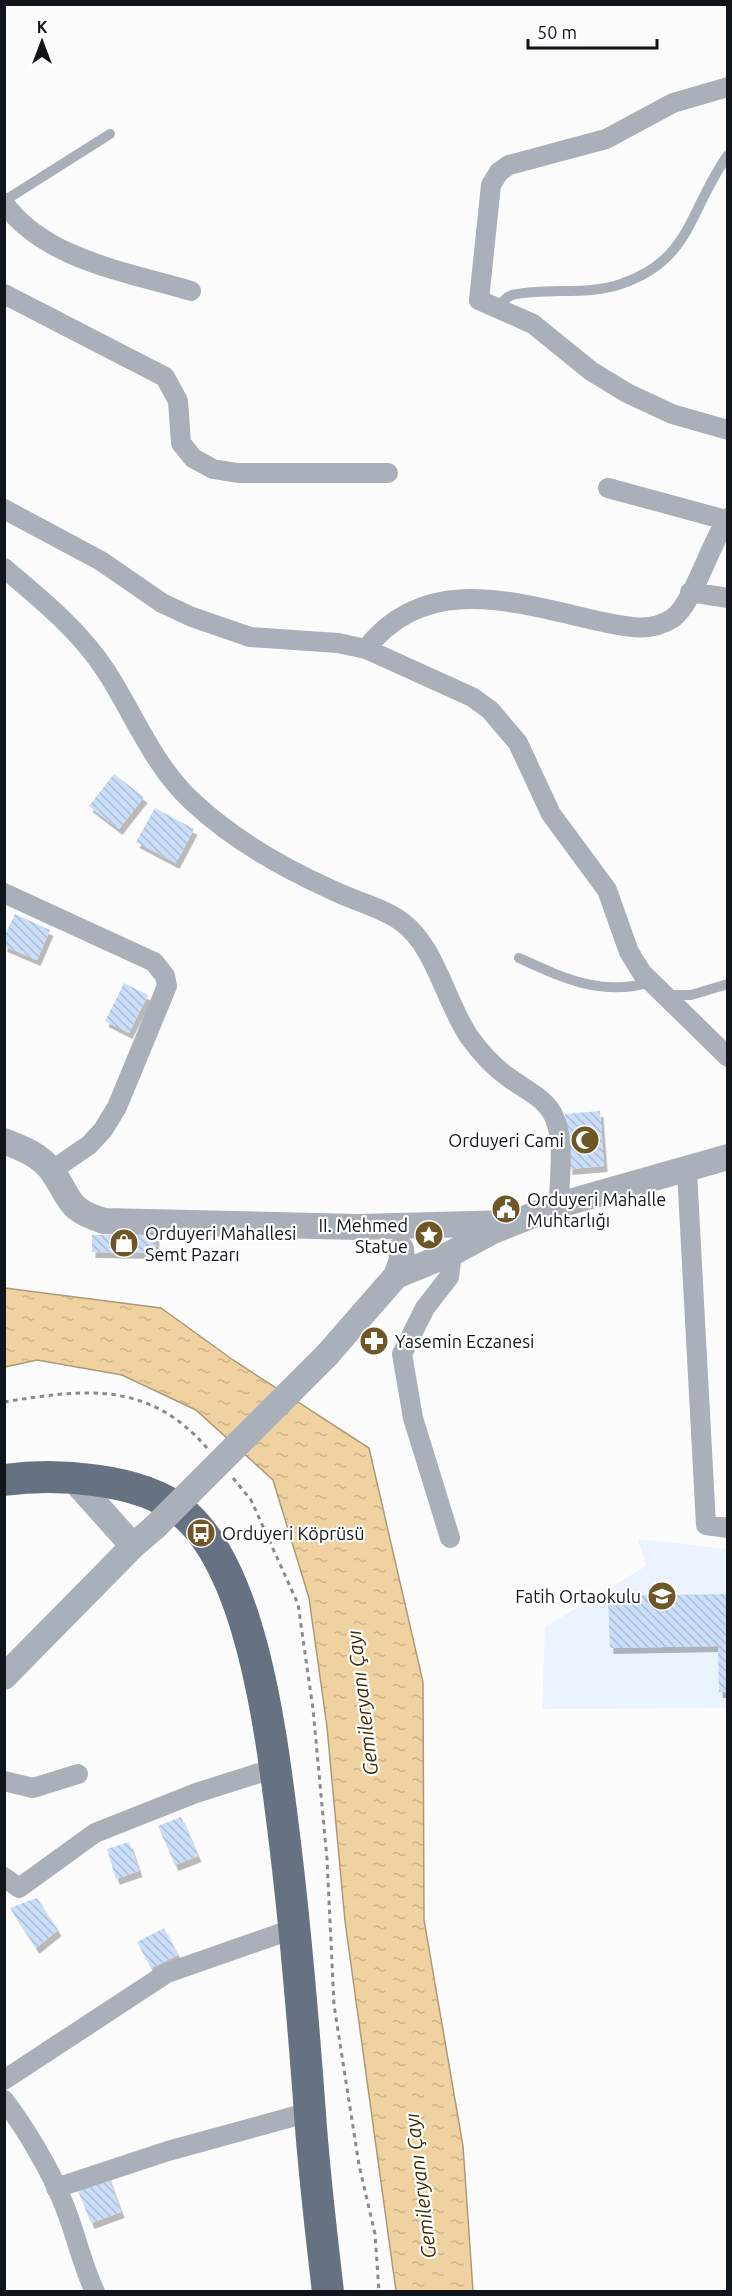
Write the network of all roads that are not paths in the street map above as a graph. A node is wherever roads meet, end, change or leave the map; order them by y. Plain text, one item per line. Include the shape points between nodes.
1 (728, 87) edge
2 (110, 134) dead end
3 (728, 154) edge
4 (4, 202) edge
5 (191, 291) dead end
6 (4, 294) edge
7 (499, 307) junction
8 (728, 430) edge
9 (388, 473) dead end
10 (608, 488) dead end
11 (4, 509) edge
12 (727, 519) edge
13 (4, 568) edge
14 (690, 592) junction
15 (728, 598) edge
16 (366, 648) junction
17 (4, 893) edge
18 (519, 958) dead end
19 (728, 984) edge
20 (656, 988) junction
21 (728, 1057) edge
22 (4, 1141) edge
23 (728, 1157) edge
24 (51, 1170) junction
25 (687, 1170) junction
26 (559, 1204) junction
27 (513, 1223) junction
28 (358, 1227) junction
29 (401, 1249) junction
30 (442, 1258) junction
31 (396, 1276) junction
32 (4, 1480) edge
33 (74, 1480) junction
34 (728, 1528) edge
35 (450, 1538) dead end
36 (133, 1546) junction
37 (4, 1677) edge
38 (275, 1768) junction
39 (78, 1774) dead end
40 (4, 1781) edge
41 (4, 1877) edge
42 (296, 1928) junction
43 (4, 2080) edge
44 (4, 2100) edge
45 (310, 2112) junction
46 (56, 2188) junction
47 (95, 2292) edge
48 (328, 2292) edge

1 - 7 street via 673,102 606,139 509,165 499,172 491,185 479,300
2 - 4 lane
3 - 7 lane via 679,245 659,266 617,285 512,296
4 - 5 street via 38,235 69,253
6 - 9 street via 165,377 178,401 181,443 193,458 213,469 238,473
7 - 8 street via 548,334 591,371 627,393 672,414
10 - 12 street
11 - 16 street via 101,561 162,603 192,617 250,637
12 - 14 street
13 - 26 street via 82,639 106,671 152,752 193,803 288,868 400,920 411,930 470,1038 493,1064 536,1096 555,1117 559,1131
14 - 15 street
14 - 16 street via 680,613 673,618 635,629 503,599 438,602 390,621
16 - 20 street via 472,697 505,725 518,743 551,814 607,890 629,952
17 - 24 street via 154,962 165,976 167,986 117,1107 103,1130 89,1145
18 - 20 lane via 594,988
19 - 20 lane via 691,995
20 - 21 street
22 - 24 street via 37,1156
23 - 25 street
24 - 28 street via 68,1200 84,1215 104,1221
25 - 26 street
25 - 34 street via 706,1525
26 - 27 street
27 - 28 street
27 - 30 street
28 - 29 street via 381,1231 394,1238
29 - 30 street via 408,1256
29 - 31 street
30 - 31 street
30 - 35 street via 449,1277 425,1308 402,1354 413,1418
31 - 36 street, bridge via 327,1355
32 - 33 main road
33 - 36 street
33 - 38 main road via 127,1484 155,1494 183,1512 215,1554 234,1590 250,1641
36 - 37 street
38 - 41 street via 196,1793 95,1833 19,1888
38 - 42 main road
39 - 40 street via 33,1788
42 - 43 street via 166,1973
42 - 45 main road
44 - 46 street
45 - 46 street via 168,2151
45 - 48 main road
46 - 47 street

